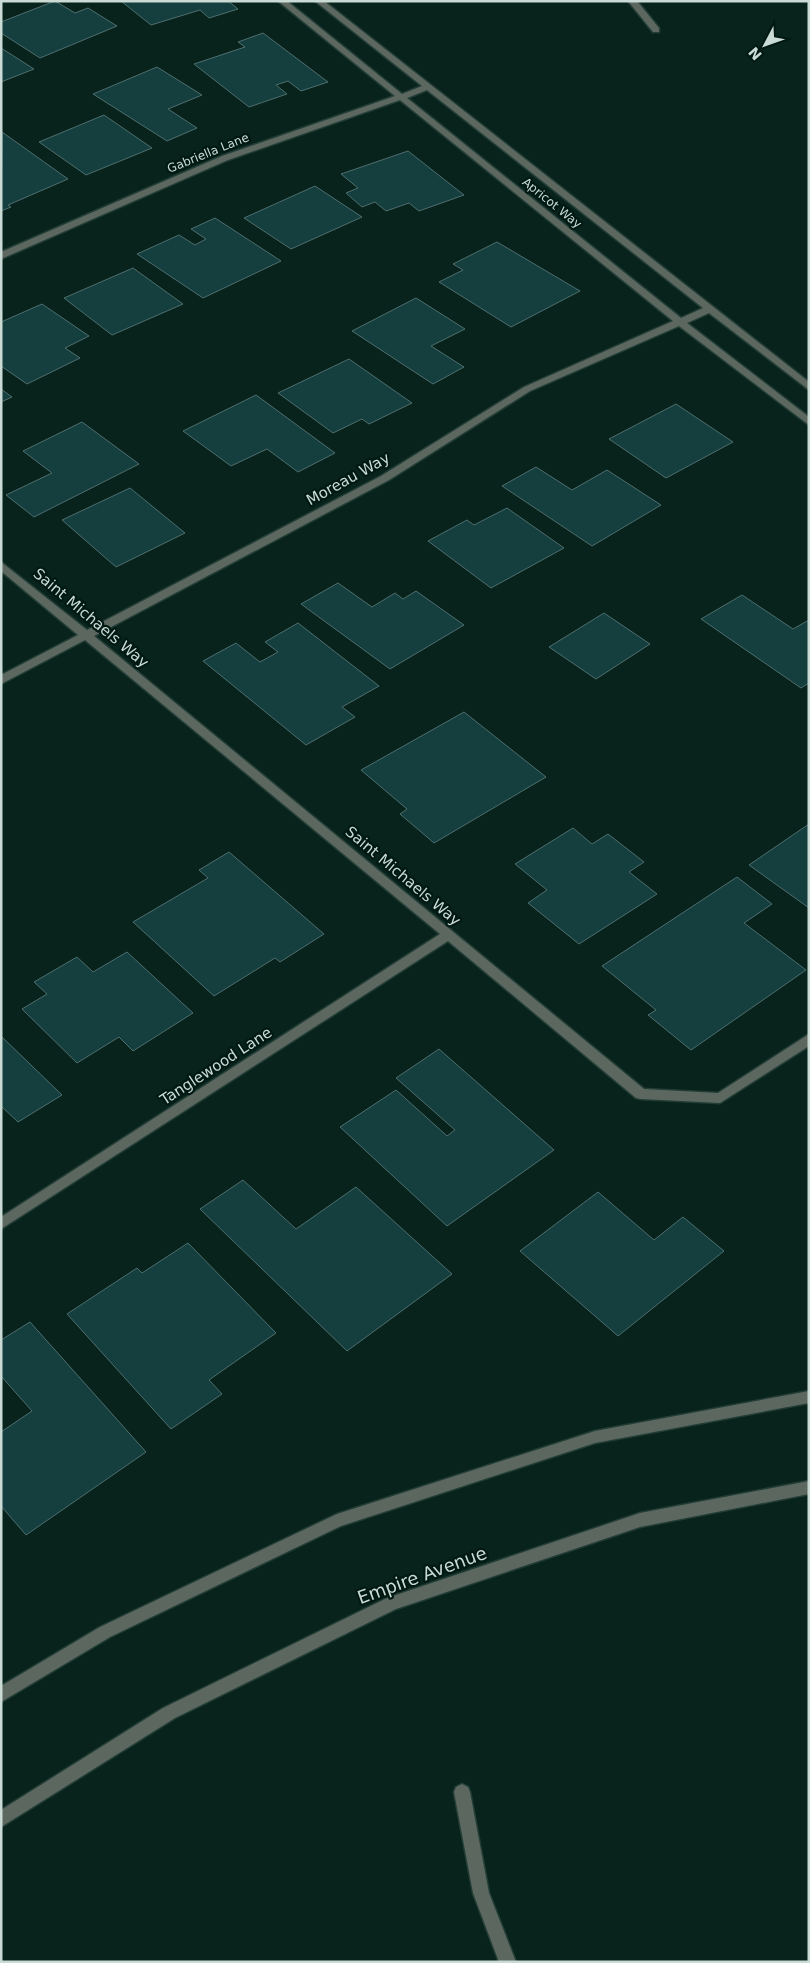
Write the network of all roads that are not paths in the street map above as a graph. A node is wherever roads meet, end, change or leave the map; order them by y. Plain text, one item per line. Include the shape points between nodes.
1 (282, 1) edge
2 (319, 1) edge
3 (632, 1) edge
4 (656, 30) dead end
5 (429, 88) junction
6 (401, 97) junction
7 (1, 256) edge
8 (710, 309) junction
9 (680, 322) junction
10 (809, 387) edge
11 (809, 422) edge
12 (1, 565) edge
13 (86, 635) junction
14 (1, 680) edge
15 (448, 935) junction
16 (809, 1039) edge
17 (1, 1224) edge
18 (809, 1397) edge
19 (809, 1487) edge
20 (1, 1696) edge
21 (462, 1792) dead end
22 (1, 1819) edge
23 (508, 1962) edge

1 - 6 street, Apricot Way
2 - 5 street, Apricot Way
3 - 4 street
5 - 6 street, Gabriella Lane
5 - 8 street, Apricot Way
6 - 7 street, Gabriella Lane via 225,158
6 - 9 street, Apricot Way
8 - 9 street, Moreau Way
8 - 10 street, Apricot Way
9 - 11 street, Apricot Way
9 - 13 street, Moreau Way via 527,389 385,478
12 - 13 street, Saint Michaels Way
13 - 14 street, Moreau Way
13 - 15 street, Saint Michaels Way
15 - 16 street, Saint Michaels Way via 641,1094 720,1098
15 - 17 street, Tanglewood Lane
18 - 20 street via 595,1437 337,1521 105,1632
19 - 22 street, Empire Avenue via 640,1520 392,1603 169,1713
21 - 23 street via 481,1893

